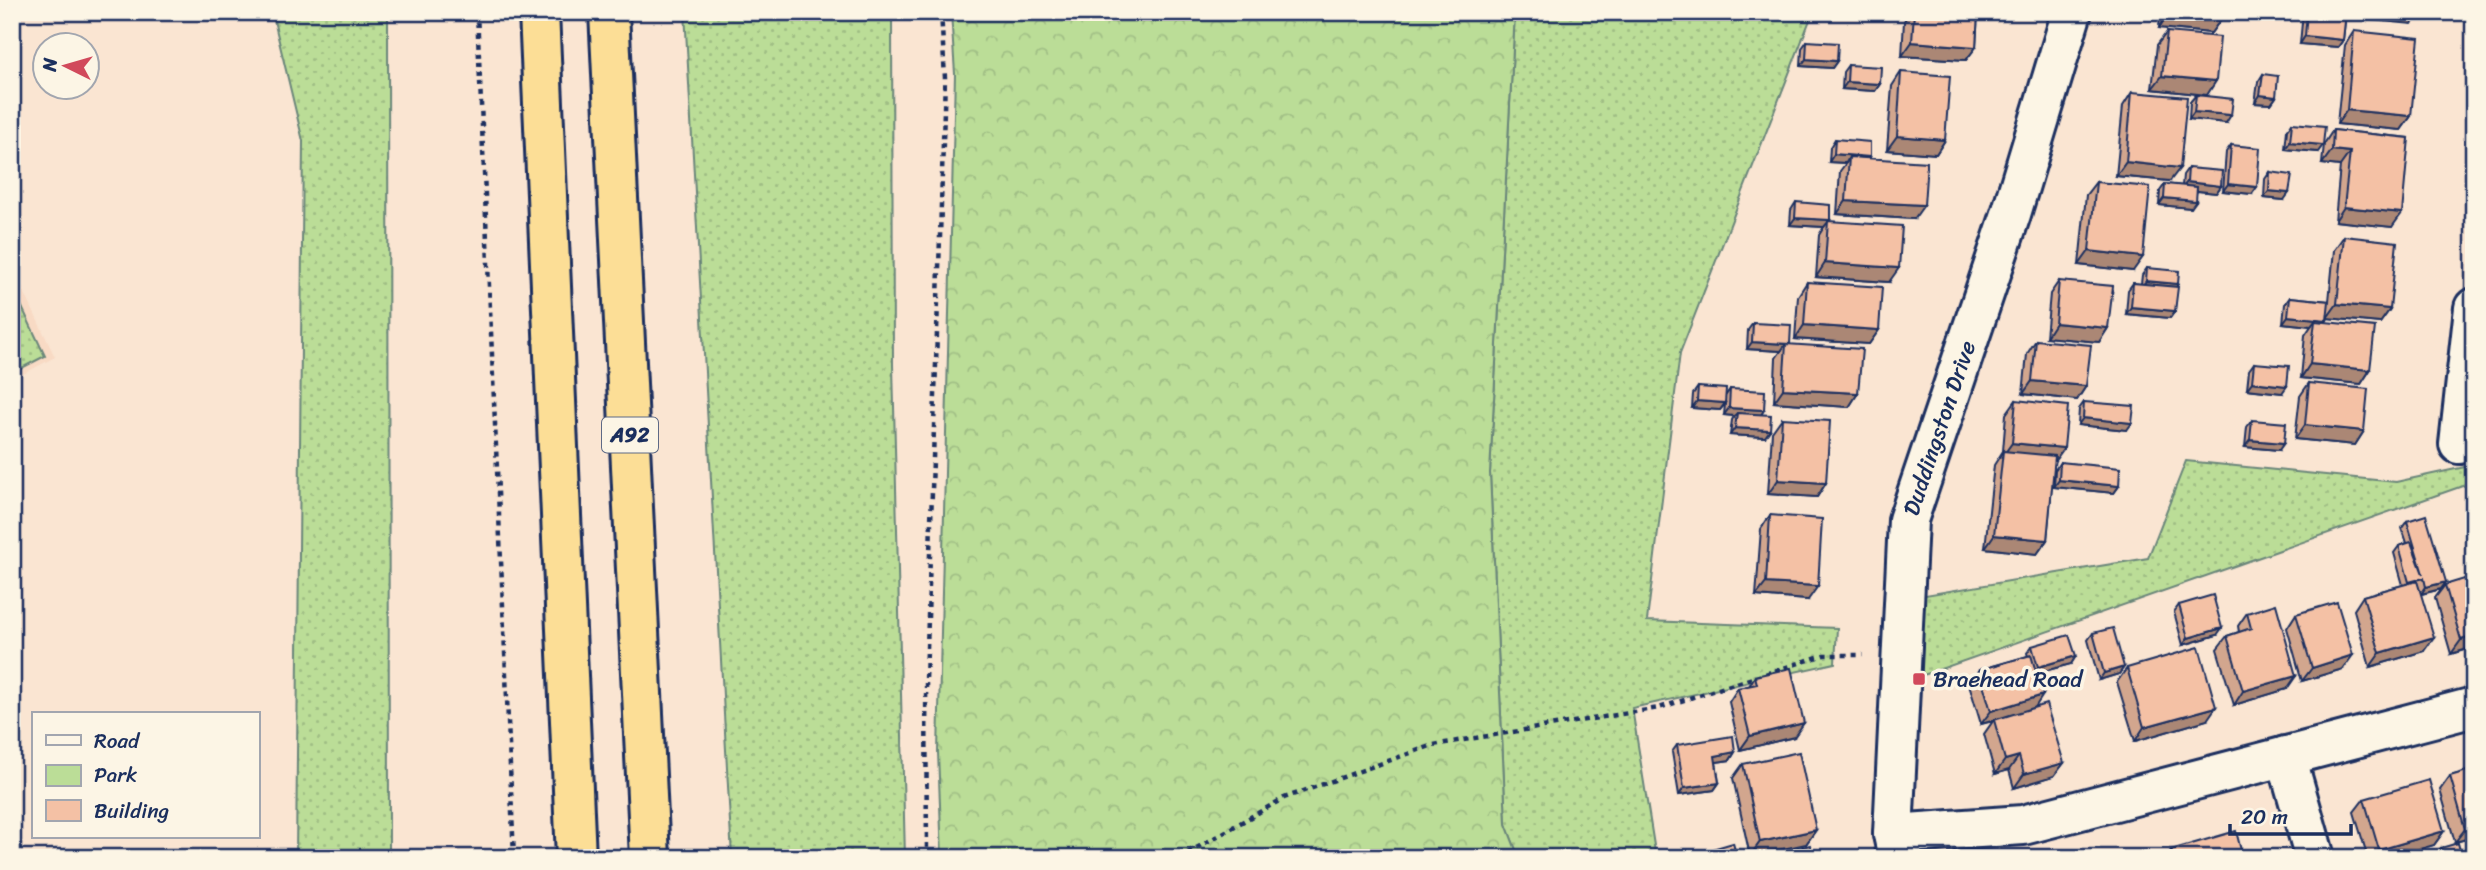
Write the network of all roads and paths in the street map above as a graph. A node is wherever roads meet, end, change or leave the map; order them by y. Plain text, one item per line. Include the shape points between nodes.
1 (477, 12) edge
2 (539, 12) edge
3 (609, 12) edge
4 (941, 12) edge
5 (2072, 12) edge
6 (2474, 308) edge
7 (2459, 443) dead end
8 (1902, 655) junction
9 (2474, 707) edge
10 (2286, 756) junction
11 (1895, 846) edge
12 (514, 858) edge
13 (576, 858) edge
14 (650, 858) edge
15 (927, 858) edge
16 (1179, 858) edge
17 (2315, 858) edge

1 - 12 path
2 - 13 highway
3 - 14 highway, A92
4 - 15 path via 945,78 926,681
5 - 8 street, Duddingston Drive via 2011,214 1908,520
6 - 7 street
8 - 11 street, Duddingston Drive
8 - 16 path via 1824,654 1659,708 1433,745 1284,798
9 - 10 street
10 - 11 street via 2023,825
10 - 17 street

